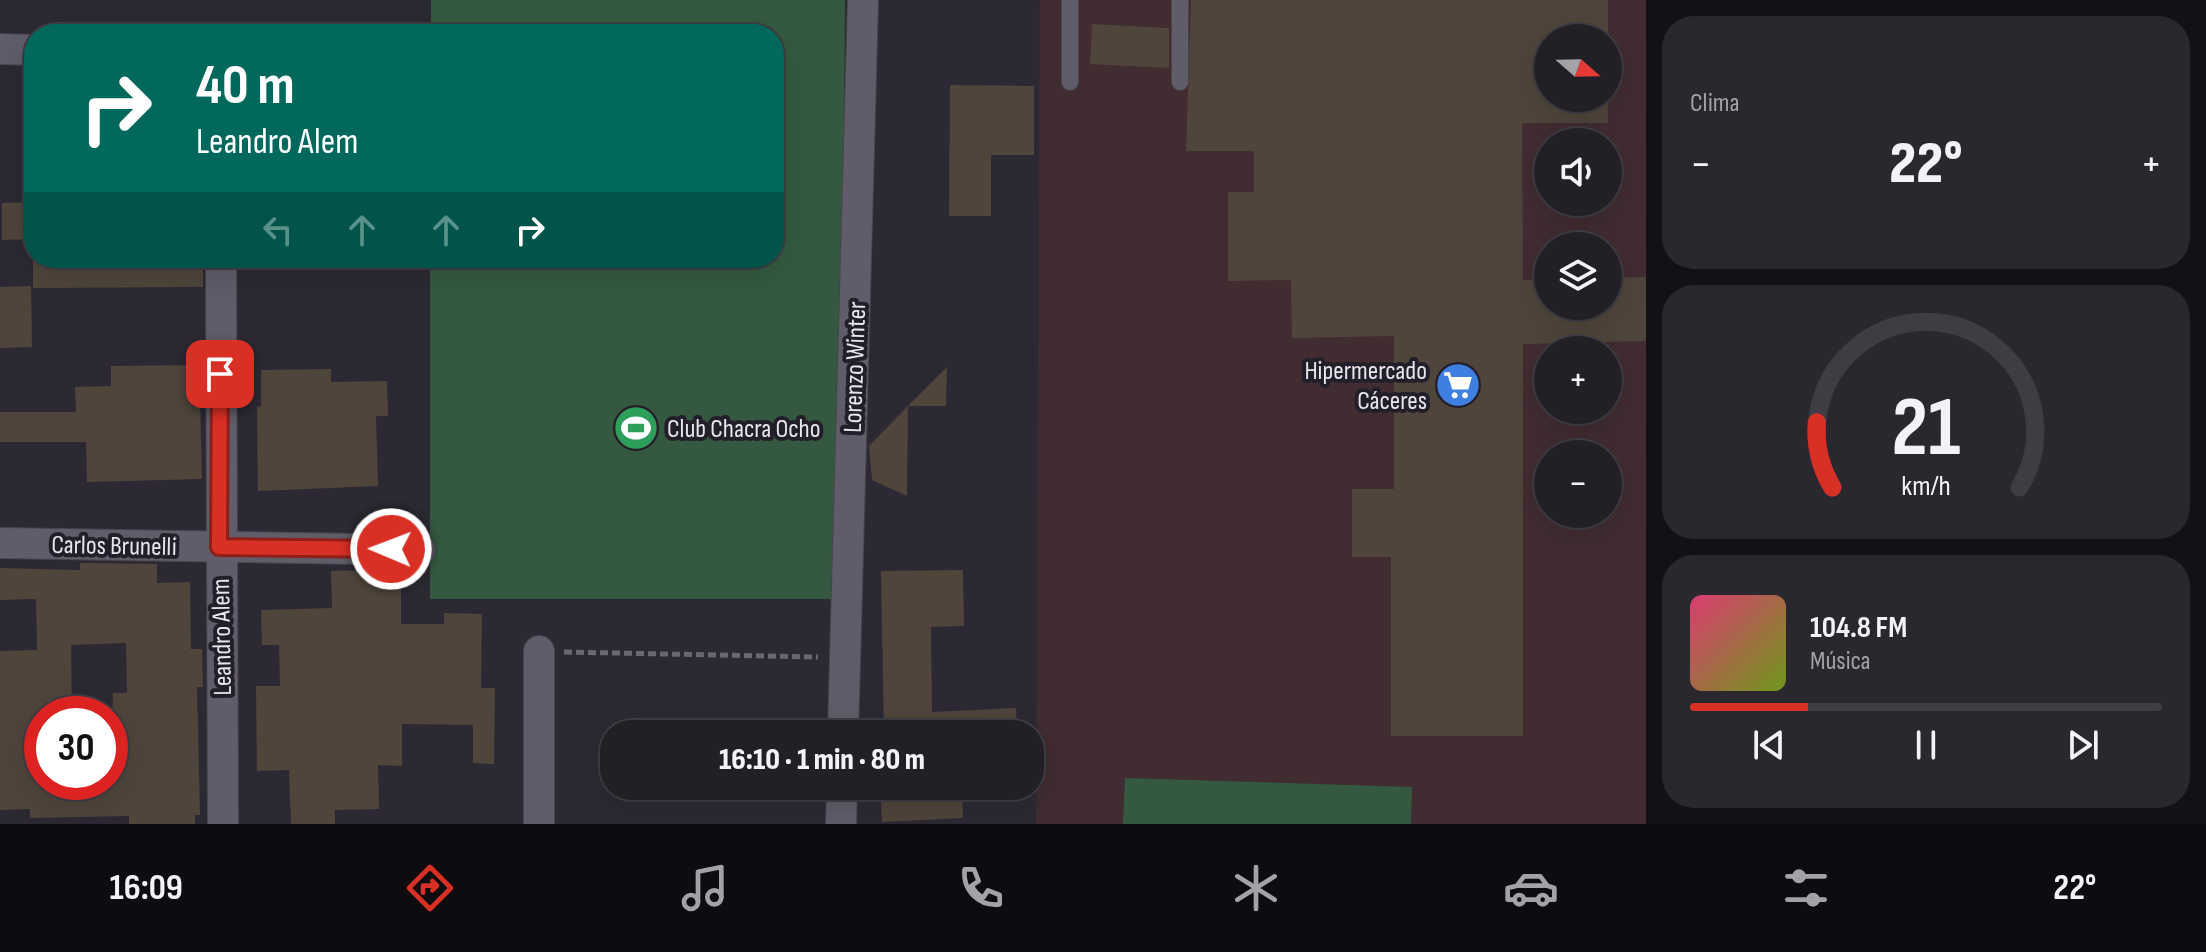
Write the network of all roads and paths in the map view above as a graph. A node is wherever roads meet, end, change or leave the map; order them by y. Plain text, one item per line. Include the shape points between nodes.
1 (863, 0) edge
2 (1070, 0) edge
3 (1180, 0) edge
4 (0, 49) edge
5 (24, 50) edge
6 (1070, 82) dead end
7 (1180, 82) dead end
8 (221, 268) edge
9 (0, 543) edge
10 (219, 547) junction
11 (420, 550) dead end
12 (539, 651) joint
13 (845, 658) junction
14 (843, 720) edge
15 (842, 800) edge
16 (223, 824) edge
17 (539, 824) edge
18 (841, 824) edge

1 - 13 street, Lorenzo Winter
2 - 6 lane
3 - 7 lane
4 - 5 street
8 - 10 street, Leandro Alem
9 - 10 street, Carlos Brunelli
10 - 11 street, Carlos Brunelli
10 - 16 street, Leandro Alem
12 - 13 path
12 - 17 street
13 - 14 street, Lorenzo Winter
15 - 18 street

